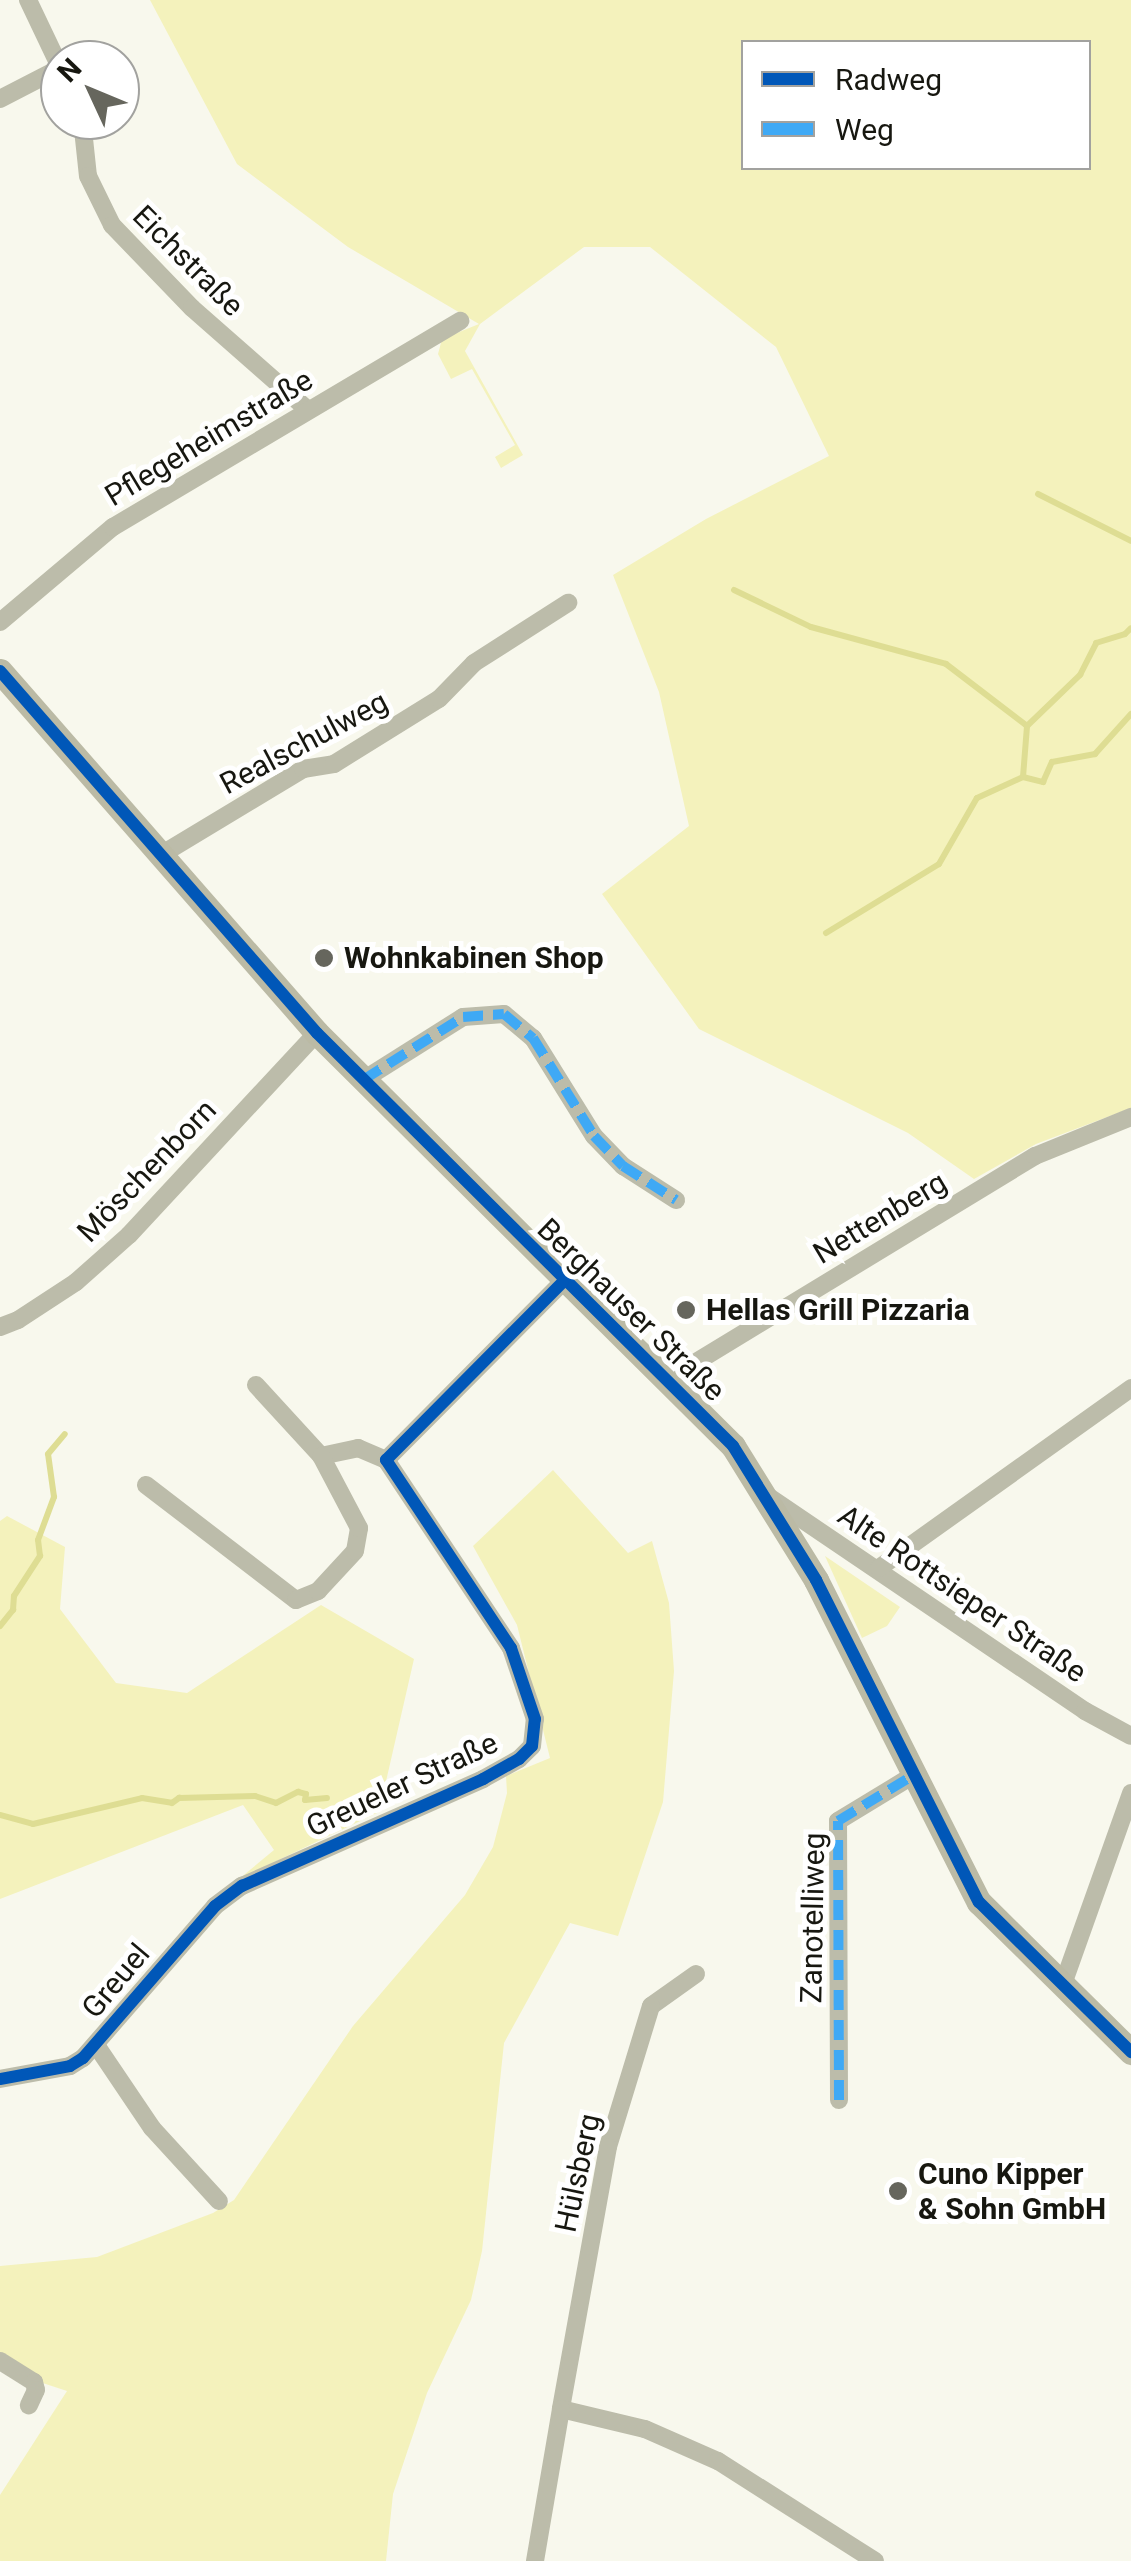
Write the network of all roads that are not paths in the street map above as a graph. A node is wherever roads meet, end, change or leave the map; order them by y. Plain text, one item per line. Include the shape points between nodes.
1 (28, 0) edge
2 (47, 40) edge
3 (40, 78) edge
4 (0, 99) edge
5 (84, 140) edge
6 (460, 321) dead end
7 (308, 410) junction
8 (568, 603) dead end
9 (0, 622) edge
10 (0, 670) edge
11 (159, 856) junction
12 (317, 1033) junction
13 (363, 1080) junction
14 (1131, 1117) edge
15 (676, 1200) dead end
16 (563, 1282) junction
17 (0, 1327) edge
18 (666, 1381) junction
19 (256, 1386) dead end
20 (1131, 1388) edge
21 (321, 1456) junction
22 (386, 1460) junction
23 (146, 1485) dead end
24 (764, 1494) junction
25 (878, 1568) junction
26 (1131, 1736) edge
27 (912, 1776) junction
28 (1131, 1793) edge
29 (254, 1880) joint
30 (696, 1974) dead end
31 (1062, 1988) junction
32 (96, 2046) junction
33 (1131, 2052) edge
34 (0, 2079) edge
35 (839, 2100) dead end
36 (219, 2200) dead end
37 (0, 2362) edge
38 (29, 2405) dead end
39 (561, 2409) junction
40 (534, 2561) edge
41 (874, 2561) edge

1 - 2 street
3 - 4 street
5 - 7 street, Eichstraße via 88,176 112,225
6 - 7 street, Pflegeheimstraße
7 - 9 street, Pflegeheimstraße via 113,526
8 - 11 street, Realschulweg via 474,663 439,699 334,764 303,769
10 - 11 street, Berghauser Straße
11 - 12 street, Berghauser Straße
12 - 13 street, Berghauser Straße
12 - 17 street, Möschenborn via 129,1235 76,1282
13 - 15 street via 464,1017 504,1014 532,1038 594,1136 622,1166
13 - 16 street, Berghauser Straße
14 - 18 street, Nettenberg via 1035,1156
16 - 18 street, Berghauser Straße
16 - 22 street
18 - 24 street, Berghauser Straße via 719,1430
19 - 21 street
20 - 25 street
21 - 22 street via 358,1448
21 - 23 street via 359,1528 355,1551 318,1591 296,1600
22 - 29 street, Greueler Straße via 511,1648 535,1719 534,1741 519,1759 483,1779
24 - 25 street, Alte Rottsieper Straße
24 - 27 street, Berghauser Straße via 816,1580
25 - 26 street, Alte Rottsieper Straße
27 - 31 street, Berghauser Straße via 979,1902
27 - 35 street, Zanotelliweg via 838,1822
28 - 31 street
29 - 32 street, Greuel via 215,1906
30 - 39 street, Hülsberg via 650,2006 608,2147
31 - 33 street, Berghauser Straße
32 - 34 street, Greuel via 70,2066
32 - 36 street, Greuel via 152,2128
37 - 38 street via 34,2382
39 - 40 street, Hülsberg
39 - 41 street via 646,2429 718,2461

